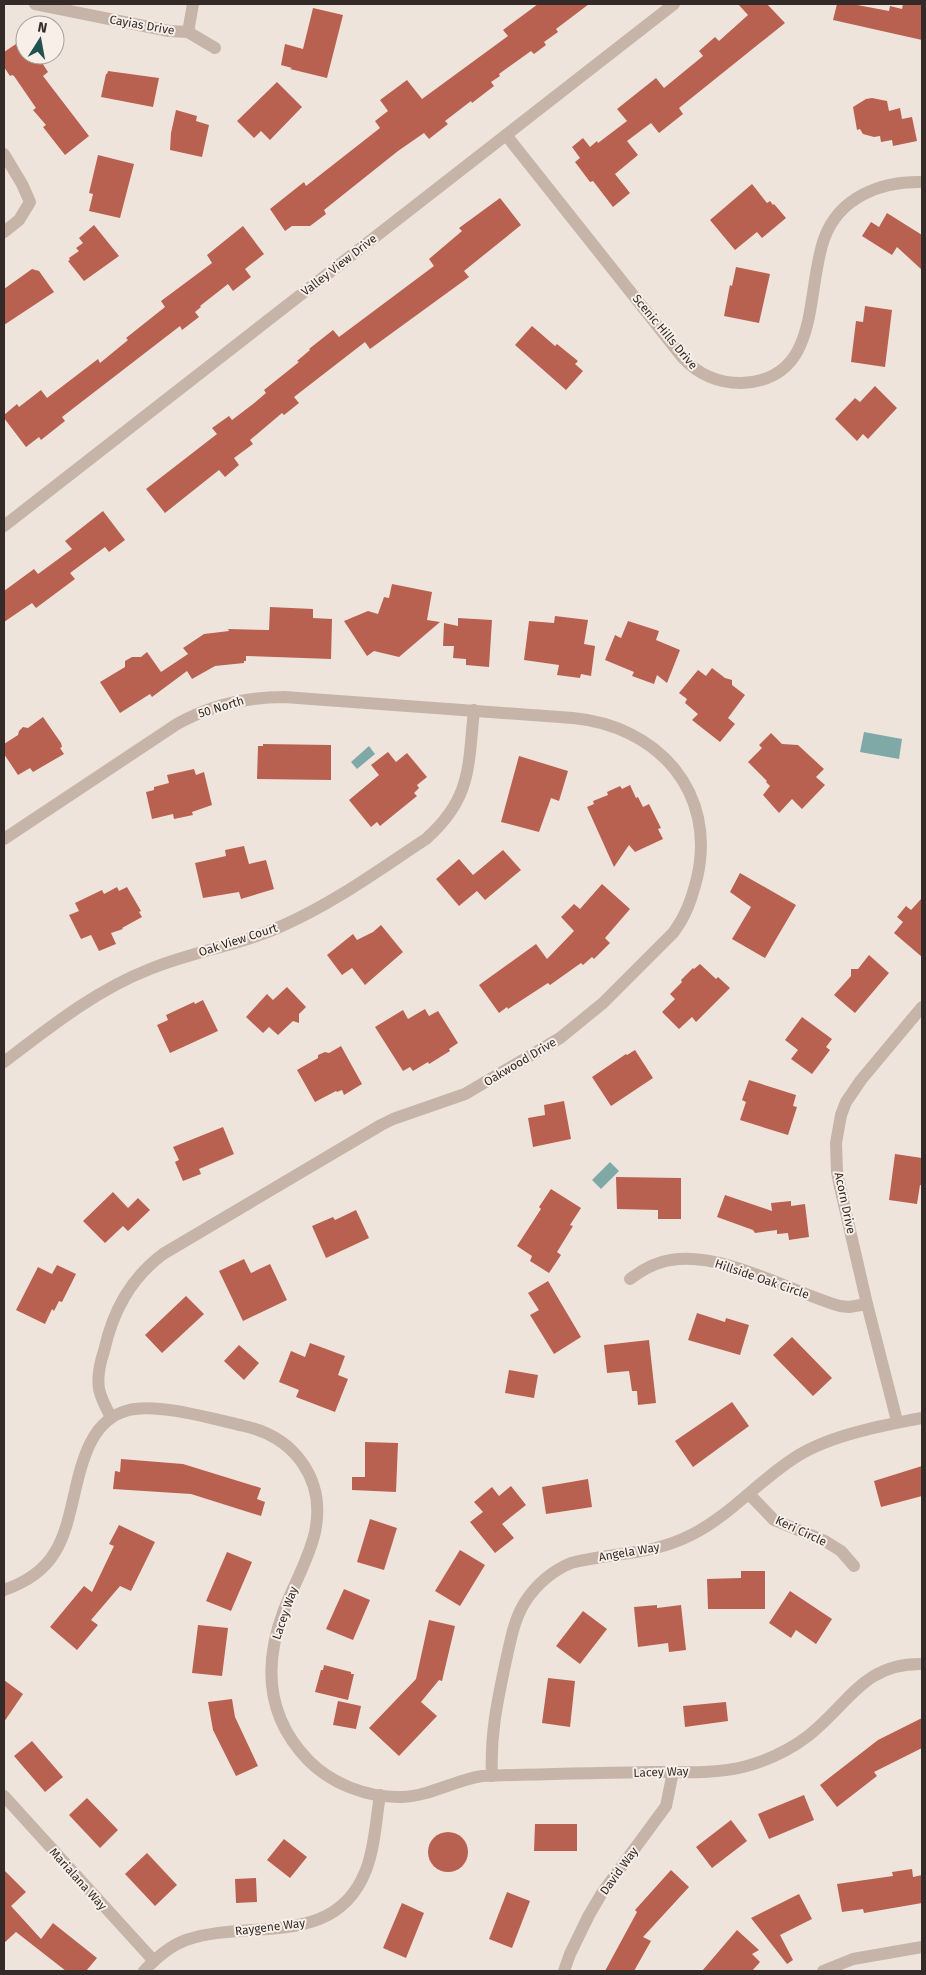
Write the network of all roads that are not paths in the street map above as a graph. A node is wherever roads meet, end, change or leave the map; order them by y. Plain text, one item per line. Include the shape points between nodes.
1 (35, 4) edge
2 (193, 4) edge
3 (674, 4) edge
4 (188, 32) junction
5 (215, 48) dead end
6 (506, 135) junction
7 (4, 154) edge
8 (922, 182) edge
9 (4, 232) edge
10 (4, 526) edge
11 (474, 710) junction
12 (4, 839) edge
13 (922, 1007) edge
14 (4, 1062) edge
15 (630, 1279) dead end
16 (867, 1304) junction
17 (111, 1417) junction
18 (922, 1418) edge
19 (897, 1422) junction
20 (749, 1494) junction
21 (854, 1566) dead end
22 (4, 1590) edge
23 (922, 1664) edge
24 (673, 1772) junction
25 (492, 1776) junction
26 (380, 1795) junction
27 (4, 1796) edge
28 (922, 1947) edge
29 (154, 1961) junction
30 (144, 1971) edge
31 (564, 1971) edge
32 (823, 1971) edge

1 - 4 street, Cayias Drive
2 - 4 street
3 - 6 street, Valley View Drive
4 - 5 street, Cayias Drive
6 - 8 street, Scenic Hills Drive via 683,358 700,373 726,382 766,377 781,370 797,354 813,299 823,241 842,210 882,186
6 - 10 street, Valley View Drive
7 - 9 street via 30,202 19,220
11 - 12 street, 50 North via 284,697 245,698 191,716 163,732
11 - 14 street, Oak View Court via 463,791 442,824 426,839 283,926 170,961 114,986 59,1020
11 - 17 street, Oakwood Drive via 598,722 625,730 651,745 662,756 694,802 701,828 701,862 693,895 682,921 603,1003 560,1038 465,1094 393,1119 366,1133 151,1263 123,1298 110,1326 98,1378 104,1405
13 - 16 street, Acorn Drive via 852,1091 838,1129 837,1172
15 - 16 street, Hillside Oak Circle via 657,1263 672,1259 700,1260 736,1268 840,1306
16 - 19 street, Acorn Drive
17 - 22 street via 102,1425 89,1449 55,1553 34,1575
17 - 26 street, Lacey Way via 132,1410 155,1409 241,1425 266,1432 299,1457 313,1485 317,1517 310,1548 274,1643 271,1676 276,1708 289,1737 312,1764 340,1783
18 - 19 street, Angela Way
19 - 20 street, Angela Way via 813,1447 785,1464
20 - 21 street, Keri Circle via 774,1520 824,1541
20 - 25 street, Angela Way via 693,1534 647,1551 571,1564 551,1574 532,1593 518,1615 512,1634 493,1721
23 - 24 street, Lacey Way via 886,1668 855,1690 808,1736 778,1754 733,1769
24 - 25 street, Lacey Way
24 - 31 street, David Way via 666,1806 588,1915
25 - 26 street, Lacey Way via 470,1778 414,1795
26 - 29 street, Raygene Way via 367,1867 357,1889 340,1908 306,1924 186,1940 163,1952
27 - 29 street, Marialana Way
28 - 32 street via 853,1959
29 - 30 street, Raygene Way

